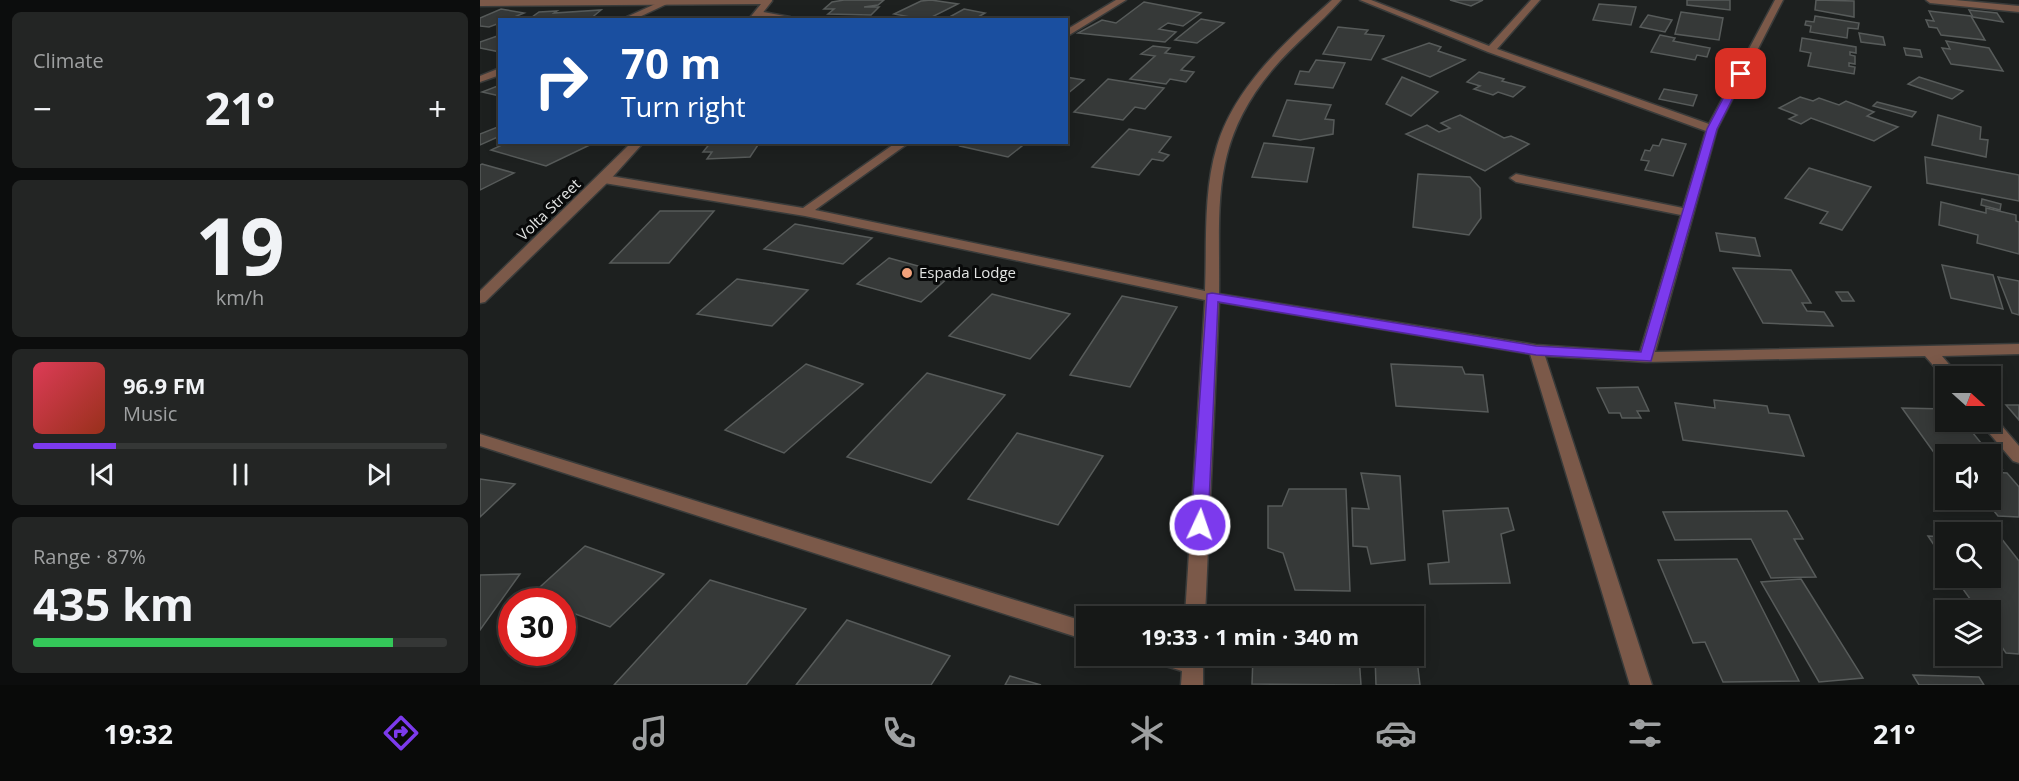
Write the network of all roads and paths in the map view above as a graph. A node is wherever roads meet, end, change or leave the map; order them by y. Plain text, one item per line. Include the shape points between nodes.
1 (1122, 0) edge
2 (1337, 0) edge
3 (1364, 0) edge
4 (1536, 0) edge
5 (1779, 0) edge
6 (1930, 0) edge
7 (768, 1) edge
8 (534, 2) edge
9 (667, 2) junction
10 (480, 3) edge
11 (2019, 9) edge
12 (755, 17) edge
13 (629, 18) edge
14 (1068, 33) edge
15 (1491, 50) junction
16 (498, 72) edge
17 (480, 79) edge
18 (1712, 129) junction
19 (637, 144) edge
20 (902, 144) edge
21 (1516, 178) dead end
22 (604, 179) junction
23 (806, 212) junction
24 (1688, 213) junction
25 (1212, 297) junction
26 (480, 299) edge
27 (2019, 349) edge
28 (1536, 350) junction
29 (1930, 352) junction
30 (1646, 357) junction
31 (1942, 366) edge
32 (1998, 432) edge
33 (480, 440) edge
34 (2019, 457) edge
35 (1196, 606) edge
36 (1076, 628) edge
37 (1641, 685) edge

1 - 14 street
2 - 25 street via 1298,35 1261,78 1239,111 1224,144 1212,212
3 - 15 street
4 - 15 street
5 - 18 street
6 - 11 street
7 - 9 street
7 - 12 street
8 - 9 street
8 - 10 street
9 - 13 street
15 - 18 street
16 - 17 street
18 - 24 street
19 - 22 street, Volta Street
20 - 23 street
21 - 24 street
22 - 23 street
22 - 26 street, Volta Street
23 - 25 street
24 - 30 street
25 - 28 street
25 - 35 street
27 - 29 street
28 - 30 street
28 - 37 street
29 - 30 street
29 - 31 street
32 - 34 street
33 - 36 street

